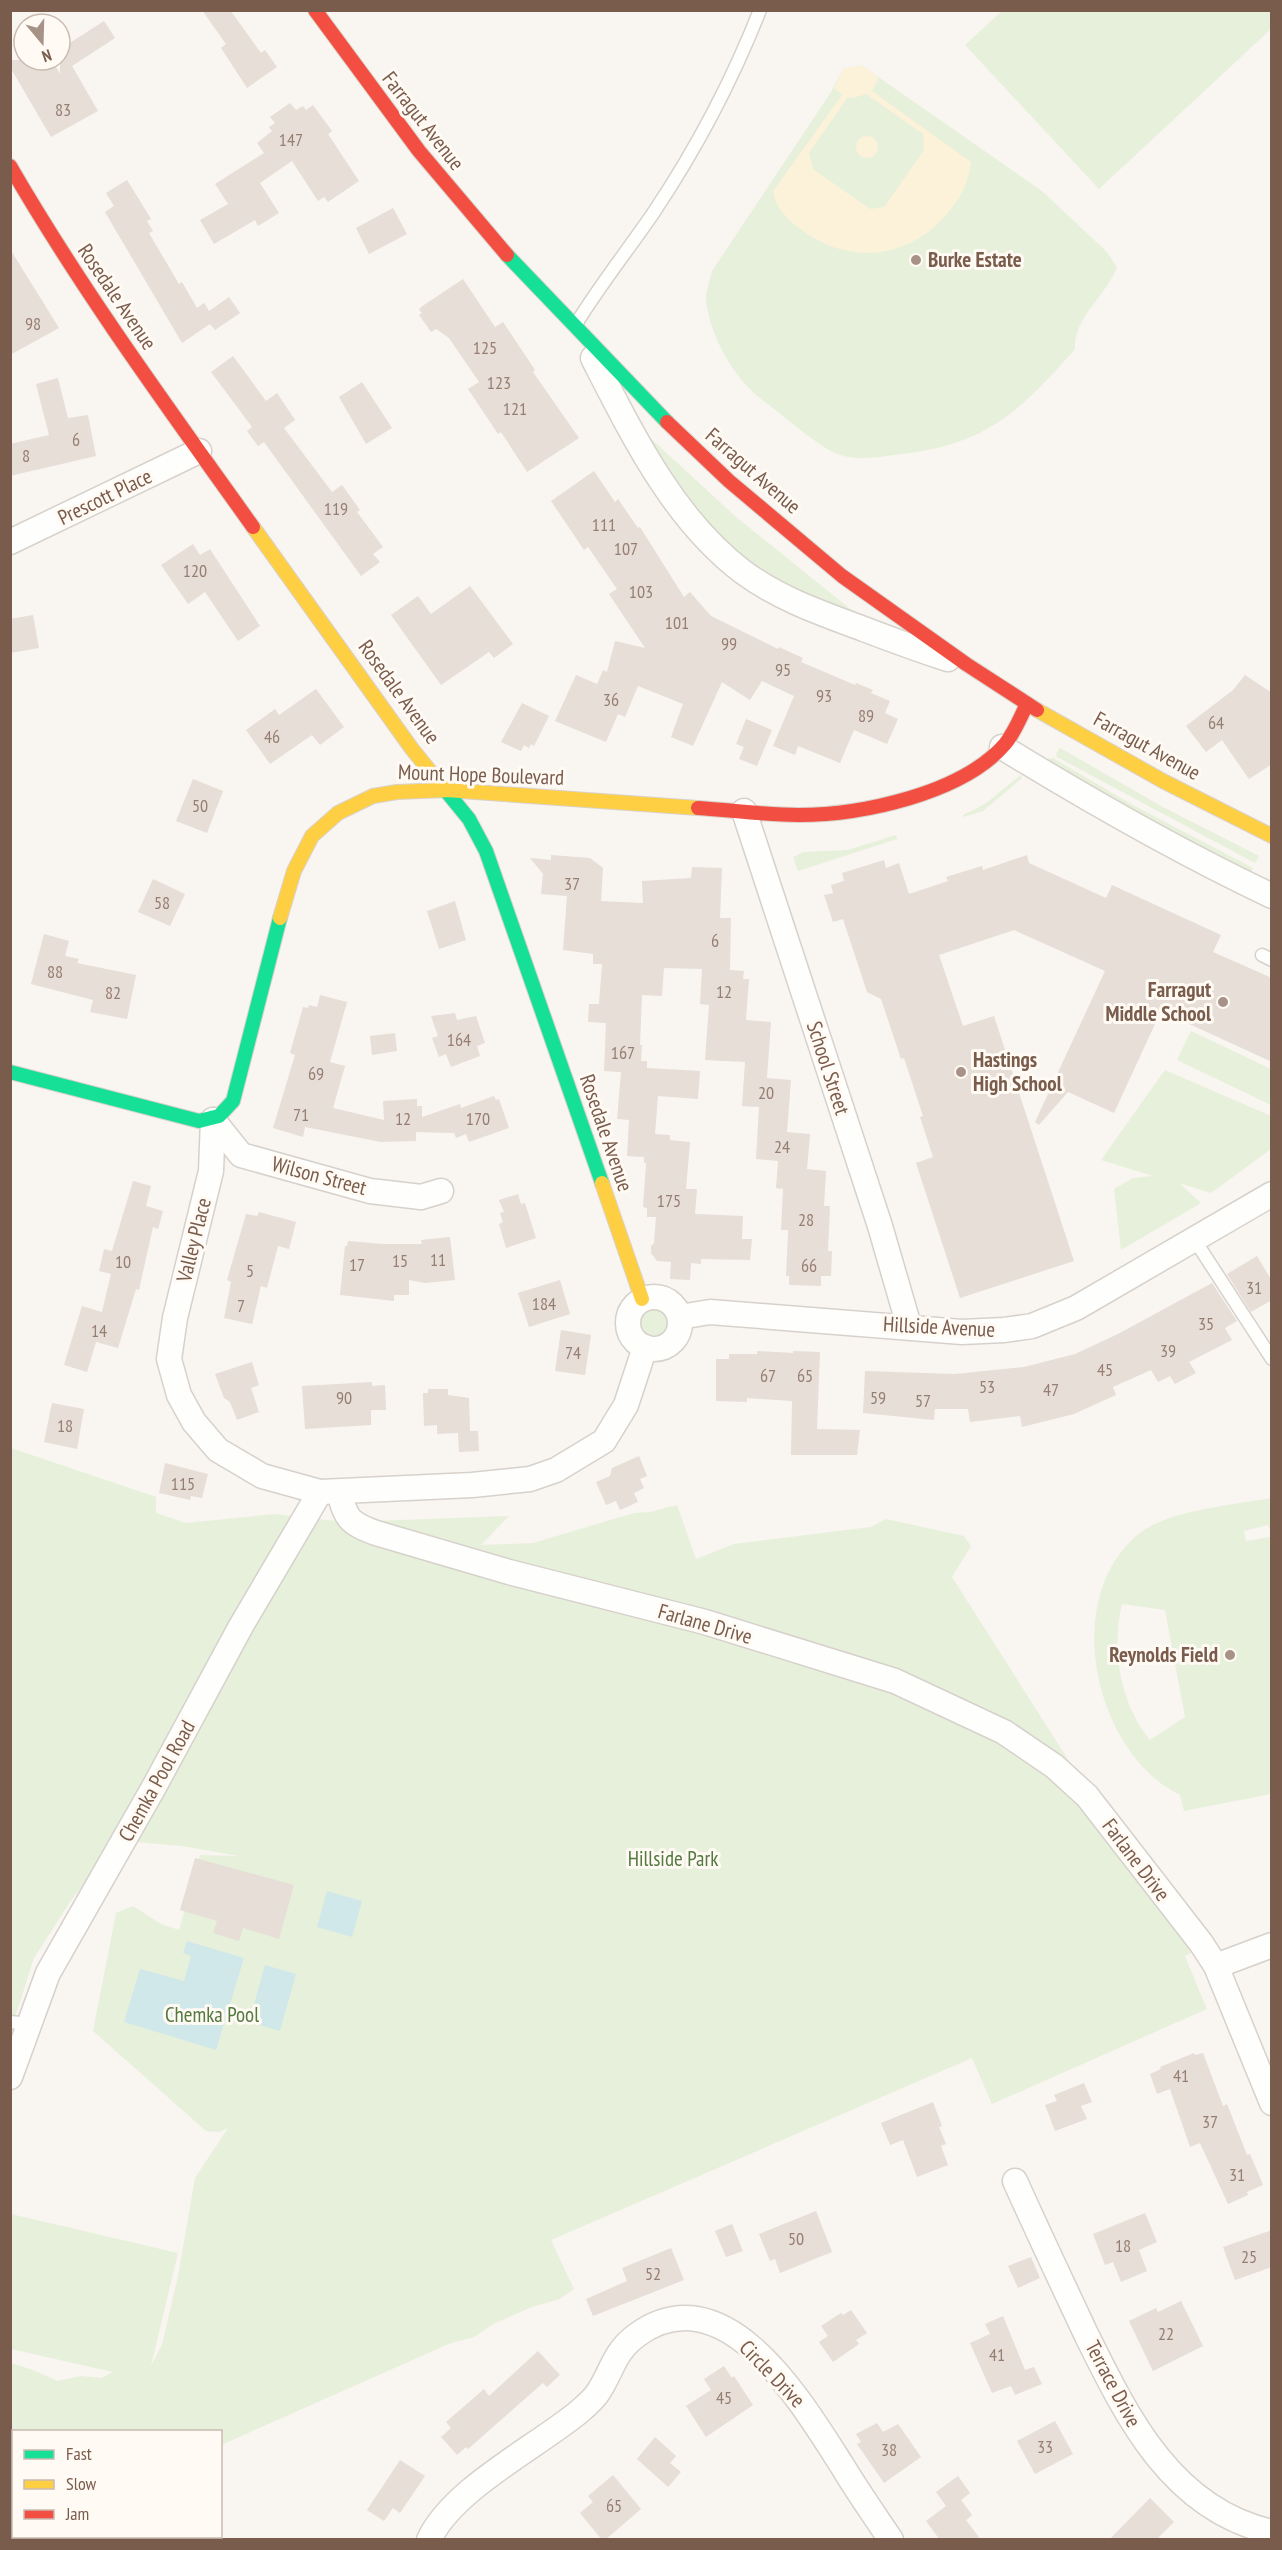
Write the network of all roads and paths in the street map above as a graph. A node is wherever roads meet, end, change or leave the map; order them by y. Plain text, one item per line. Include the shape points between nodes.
1 (315, 10) edge
2 (760, 10) edge
3 (10, 166) edge
4 (577, 331) junction
5 (199, 451) junction
6 (10, 542) edge
7 (966, 664) junction
8 (1027, 704) junction
9 (1002, 747) junction
10 (447, 790) junction
11 (744, 811) junction
12 (1272, 836) edge
13 (1272, 896) edge
14 (10, 1072) edge
15 (213, 1120) junction
16 (441, 1191) dead end
17 (1272, 1194) edge
18 (1194, 1239) junction
19 (642, 1299) junction
20 (680, 1317) junction
21 (909, 1326) junction
22 (645, 1347) junction
23 (1272, 1359) edge
24 (330, 1492) junction
25 (1272, 1945) edge
26 (1215, 1966) junction
27 (20, 2023) edge
28 (10, 2077) edge
29 (1272, 2103) edge
30 (1015, 2181) dead end
31 (1272, 2532) edge
32 (889, 2539) edge
33 (429, 2540) edge

1 - 4 street, Farragut Avenue via 419,152 487,234
2 - 4 lane via 695,147 601,283
3 - 5 street, Rosedale Avenue via 49,233
4 - 7 street, Farragut Avenue via 729,481 842,576
4 - 7 street via 631,431 676,501 727,558 778,594 806,607 917,650
5 - 6 street, Prescott Place
5 - 10 street, Rosedale Avenue via 412,749
7 - 8 street, Farragut Avenue
8 - 9 street, Mount Hope Boulevard
8 - 12 street, Farragut Avenue via 1163,781
9 - 11 street, Mount Hope Boulevard via 935,789 883,806 829,814
9 - 13 street via 1068,788
10 - 11 street, Mount Hope Boulevard
10 - 15 street, Mount Hope Boulevard via 393,791 365,798 338,813 309,840 293,873 233,1101
10 - 19 street, Rosedale Avenue via 486,851
11 - 21 street, School Street
14 - 15 street via 200,1121
15 - 16 street, Wilson Street via 241,1155 370,1191 422,1197
15 - 24 street, Valley Place via 211,1171 175,1318 169,1359 179,1395 194,1422 218,1450 262,1476
17 - 18 street, Hillside Avenue
18 - 21 street, Hillside Avenue via 1076,1308 1032,1326 962,1332
18 - 23 lane
19 - 20 street via 664,1299
19 - 22 street via 631,1311 629,1328
20 - 21 street, Hillside Avenue via 710,1312
20 - 22 street via 673,1340 659,1348
22 - 24 street via 626,1405 604,1441 556,1470 530,1479 472,1485
24 - 26 street, Farlane Drive via 345,1515 376,1533 705,1622 895,1681 1004,1732 1087,1796 1130,1848
24 - 27 street, Chemka Pool Road via 241,1626
25 - 26 street
26 - 29 street, Farlane Drive
27 - 28 street, Chemka Pool Road
30 - 31 street, Terrace Drive via 1123,2407 1156,2455 1208,2506
32 - 33 street, Circle Drive via 809,2412 751,2346 724,2329 699,2319 680,2317 658,2323 619,2350 599,2392 442,2516

